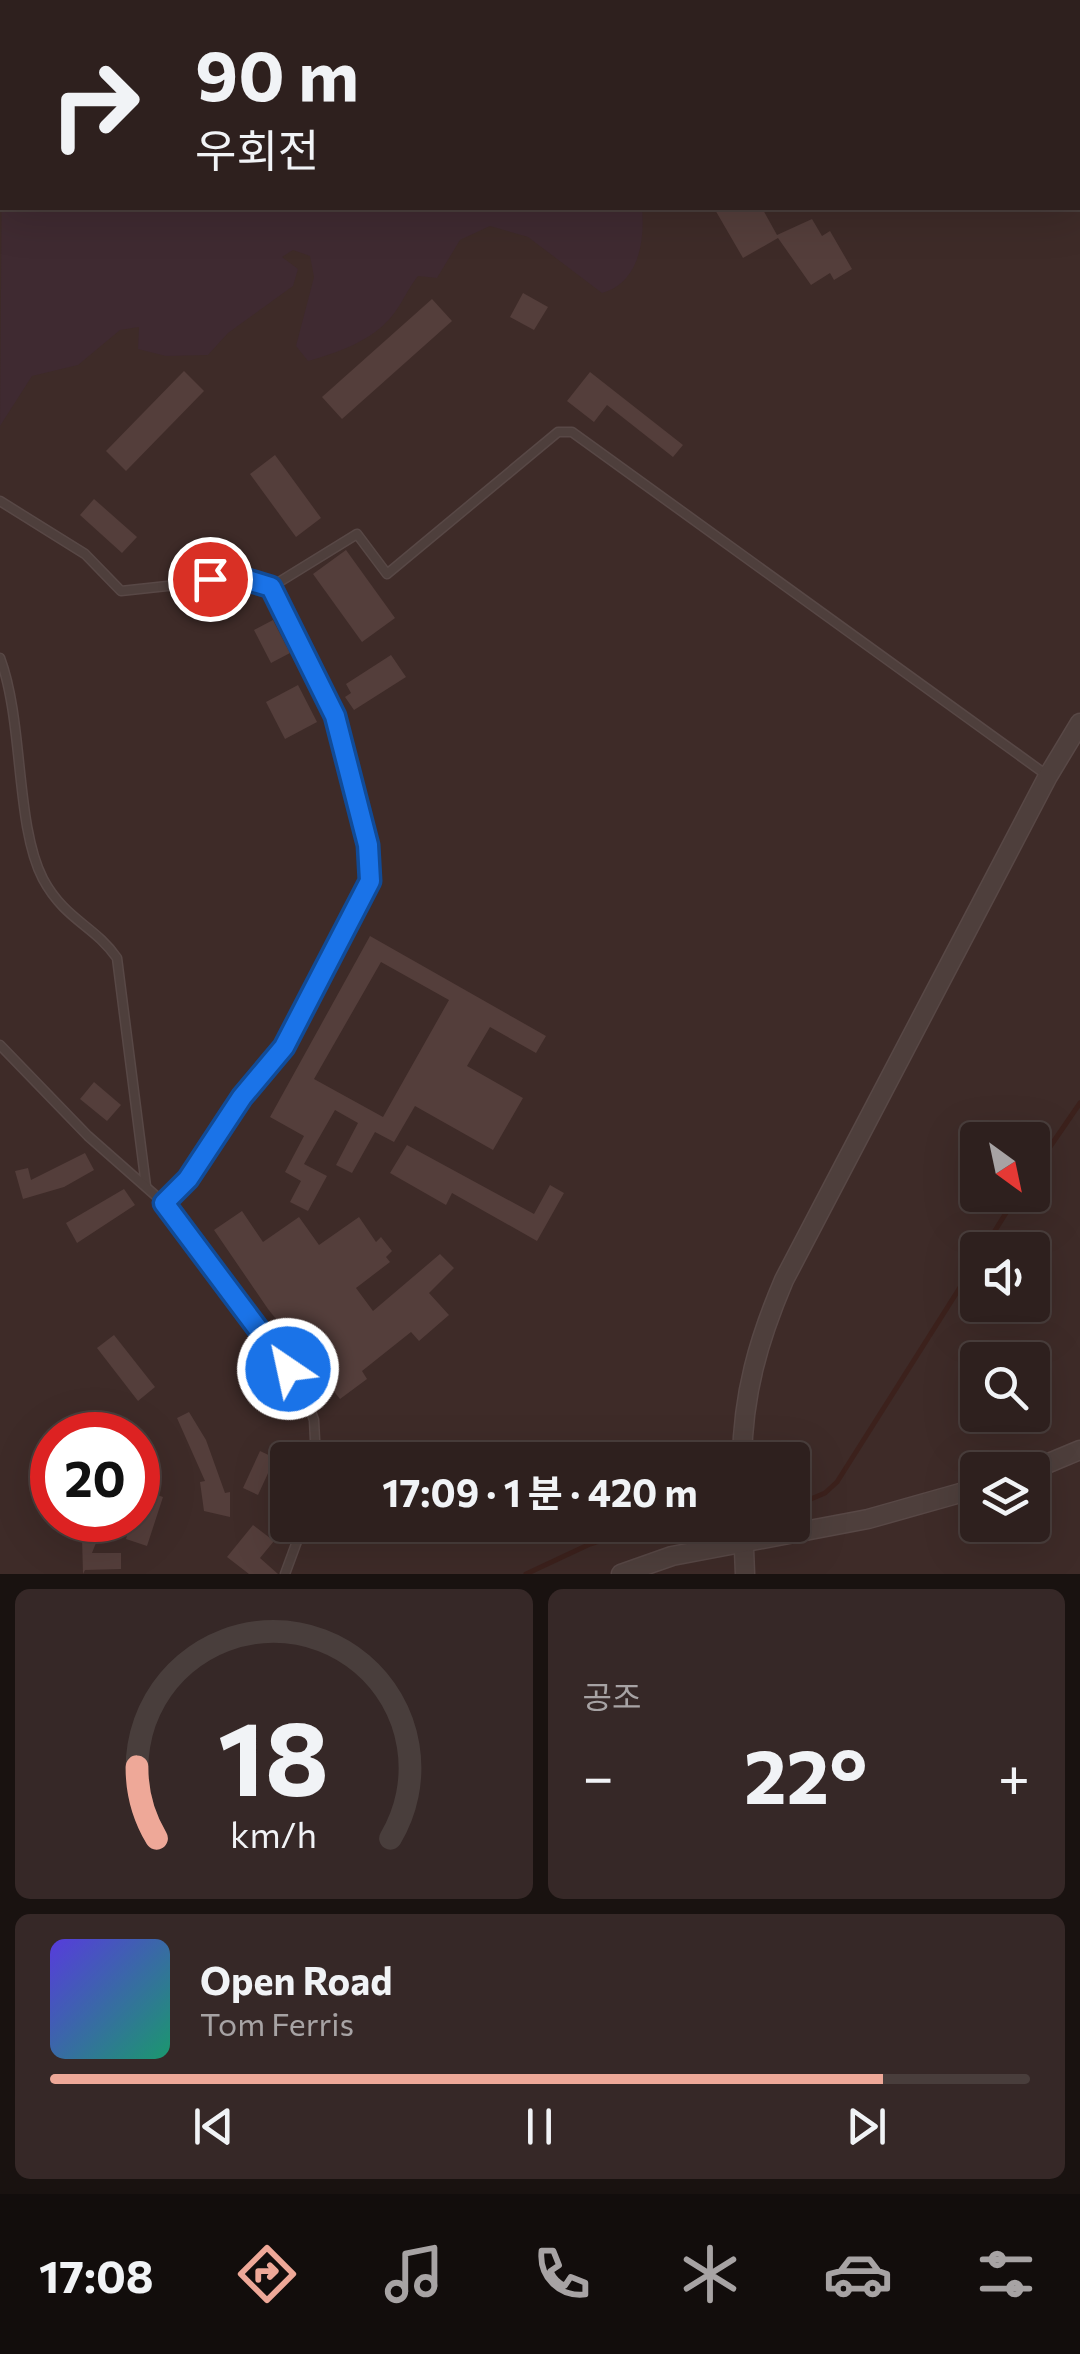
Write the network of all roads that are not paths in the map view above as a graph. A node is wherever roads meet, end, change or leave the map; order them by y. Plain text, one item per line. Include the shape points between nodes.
1 (0, 501) edge
2 (271, 587) junction
3 (0, 658) edge
4 (1080, 723) edge
5 (1048, 776) junction
6 (0, 1045) edge
7 (146, 1186) junction
8 (164, 1203) junction
9 (315, 1442) edge
10 (742, 1442) edge
11 (1080, 1450) edge
12 (1050, 1462) edge
13 (960, 1493) edge
14 (810, 1526) edge
15 (296, 1542) edge
16 (719, 1542) edge
17 (743, 1542) edge
18 (285, 1574) edge
19 (621, 1574) edge
20 (745, 1574) edge

1 - 2 lane via 84,554 121,591 241,578
2 - 5 lane via 358,534 387,574 558,432 572,432
2 - 8 lane via 335,716 368,845 370,881 284,1047
3 - 7 lane via 12,689 35,861 74,922 117,958
4 - 5 street
5 - 10 street via 784,1280 757,1344
6 - 7 lane
7 - 8 lane
8 - 9 lane via 306,1398
11 - 12 street
13 - 14 street via 868,1519
15 - 18 lane
16 - 19 street
17 - 20 street

